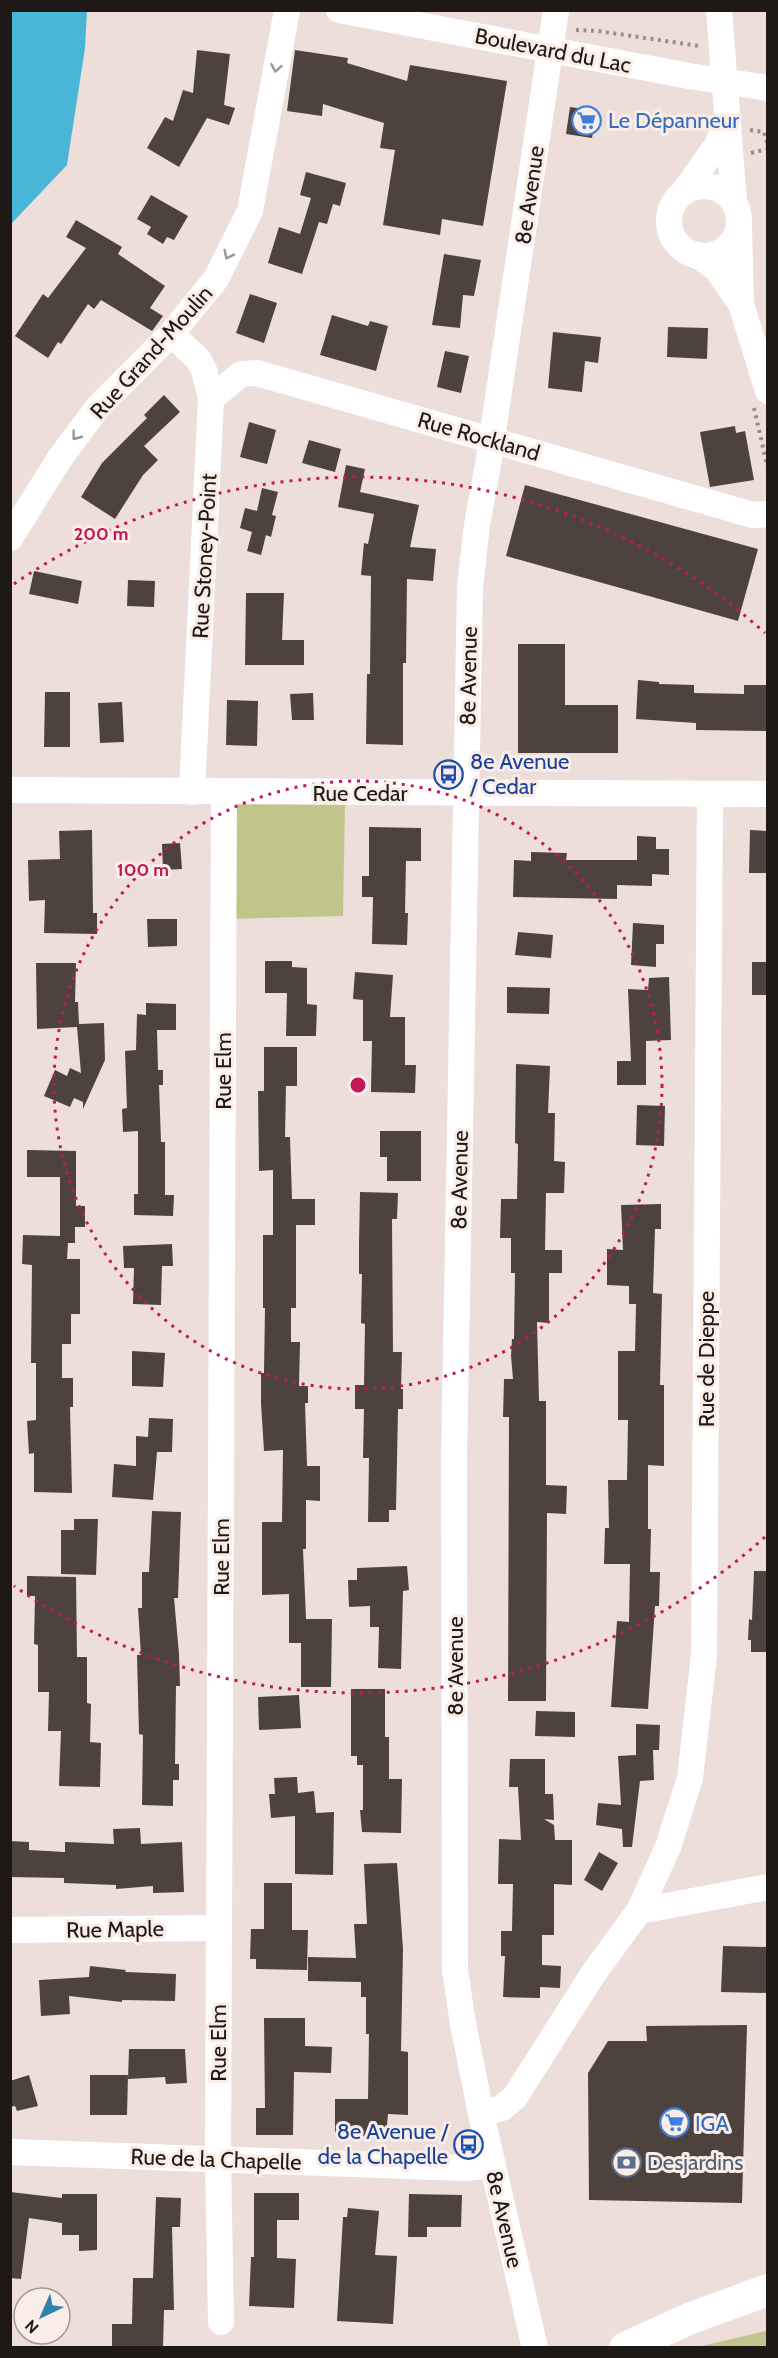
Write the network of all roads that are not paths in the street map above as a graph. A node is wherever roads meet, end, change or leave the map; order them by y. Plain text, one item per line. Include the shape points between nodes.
1 (287, 10) edge
2 (339, 10) edge
3 (556, 10) edge
4 (719, 10) edge
5 (550, 48) junction
6 (768, 88) edge
7 (735, 125) junction
8 (683, 193) junction
9 (736, 213) junction
10 (697, 255) junction
11 (741, 304) junction
12 (171, 334) junction
13 (760, 396) edge
14 (211, 399) junction
15 (492, 439) junction
16 (760, 514) edge
17 (10, 538) edge
18 (10, 790) edge
19 (192, 792) junction
20 (224, 792) junction
21 (466, 794) junction
22 (768, 795) edge
23 (710, 796) junction
24 (768, 1887) edge
25 (639, 1911) junction
26 (219, 1928) junction
27 (10, 1930) edge
28 (481, 2114) junction
29 (10, 2152) edge
30 (218, 2159) junction
31 (492, 2165) junction
32 (768, 2290) edge
33 (221, 2322) dead end
34 (533, 2347) edge
35 (625, 2348) edge

1 -> 12 street, Rue Grand-Moulin via 250,211 216,279
2 - 5 street, Boulevard du Lac
3 - 5 street, 8e Avenue
4 - 7 street
5 - 6 street, Boulevard du Lac
5 - 15 street, 8e Avenue
7 - 8 street
7 - 9 street
8 - 9 street via 704,186 715,188 726,193
8 - 10 street via 669,222 677,243
9 - 10 street via 736,236 729,246 709,256
9 - 11 street
10 - 11 street via 716,268
11 - 13 street
12 - 14 street, Rue Stoney-Point via 198,359
12 -> 17 street, Rue Grand-Moulin via 98,407 60,458
14 - 15 street, Rue Rockland via 241,374 258,373
14 - 19 street, Rue Stoney-Point
15 - 16 street, Rue Rockland
15 - 21 street, 8e Avenue via 470,587
18 - 19 street, Rue Cedar
19 - 20 street, Rue Cedar
20 - 21 street, Rue Cedar
20 - 26 street, Rue Elm
21 - 23 street, Rue Cedar
21 - 28 street, 8e Avenue via 454,1459 455,1970
22 - 23 street, Rue Cedar
23 - 25 street, Rue de Dieppe via 704,1655 690,1778 669,1847
24 - 25 street
25 - 28 street via 592,1974 515,2097 502,2108
26 - 27 street, Rue Maple
26 - 30 street, Rue Elm
28 - 31 street, 8e Avenue
29 - 30 street, Rue de la Chapelle
30 - 31 street, Rue de la Chapelle via 465,2168
30 - 33 street, Rue Elm
31 - 34 street, 8e Avenue
32 - 35 main road

